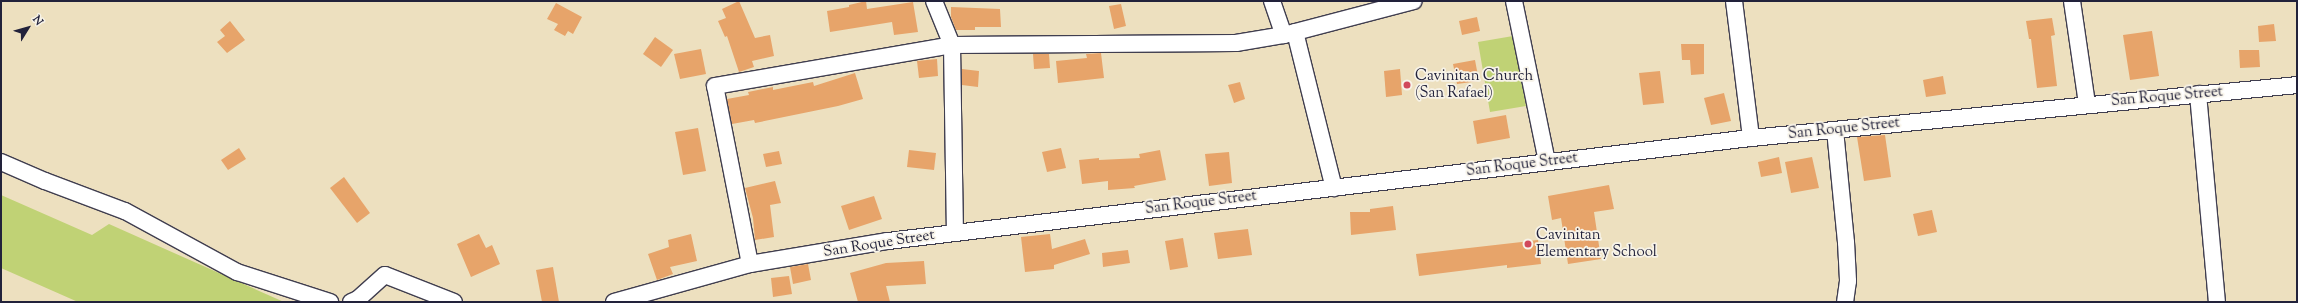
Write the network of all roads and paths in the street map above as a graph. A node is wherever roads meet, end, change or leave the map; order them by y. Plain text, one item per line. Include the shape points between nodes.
1 (934, 1) edge
2 (1272, 1) edge
3 (1414, 1) edge
4 (1514, 1) edge
5 (1734, 1) edge
6 (2072, 1) edge
7 (1289, 34) junction
8 (952, 45) junction
9 (2297, 85) edge
10 (2198, 94) junction
11 (2087, 104) junction
12 (1835, 130) junction
13 (1750, 138) junction
14 (1, 162) edge
15 (1547, 162) junction
16 (1334, 188) junction
17 (955, 232) junction
18 (750, 264) junction
19 (330, 302) edge
20 (351, 302) edge
21 (454, 302) edge
22 (614, 302) edge
23 (1845, 302) edge
24 (2217, 302) edge

1 - 8 street
2 - 7 street
3 - 7 street
4 - 15 street
5 - 13 street
6 - 11 street
7 - 8 street via 1236,43
7 - 16 street
8 - 17 street
8 - 18 street via 715,86
9 - 10 street, San Roque Street
10 - 11 street, San Roque Street
10 - 24 street
11 - 12 street, San Roque Street
12 - 13 street, San Roque Street
12 - 23 street via 1846,242 1848,281
13 - 15 street, San Roque Street
14 - 19 street via 45,182 125,211 237,272
15 - 16 street, San Roque Street
16 - 17 street, San Roque Street
17 - 18 street, San Roque Street
18 - 22 street, San Roque Street
20 - 21 street via 358,299 385,275

